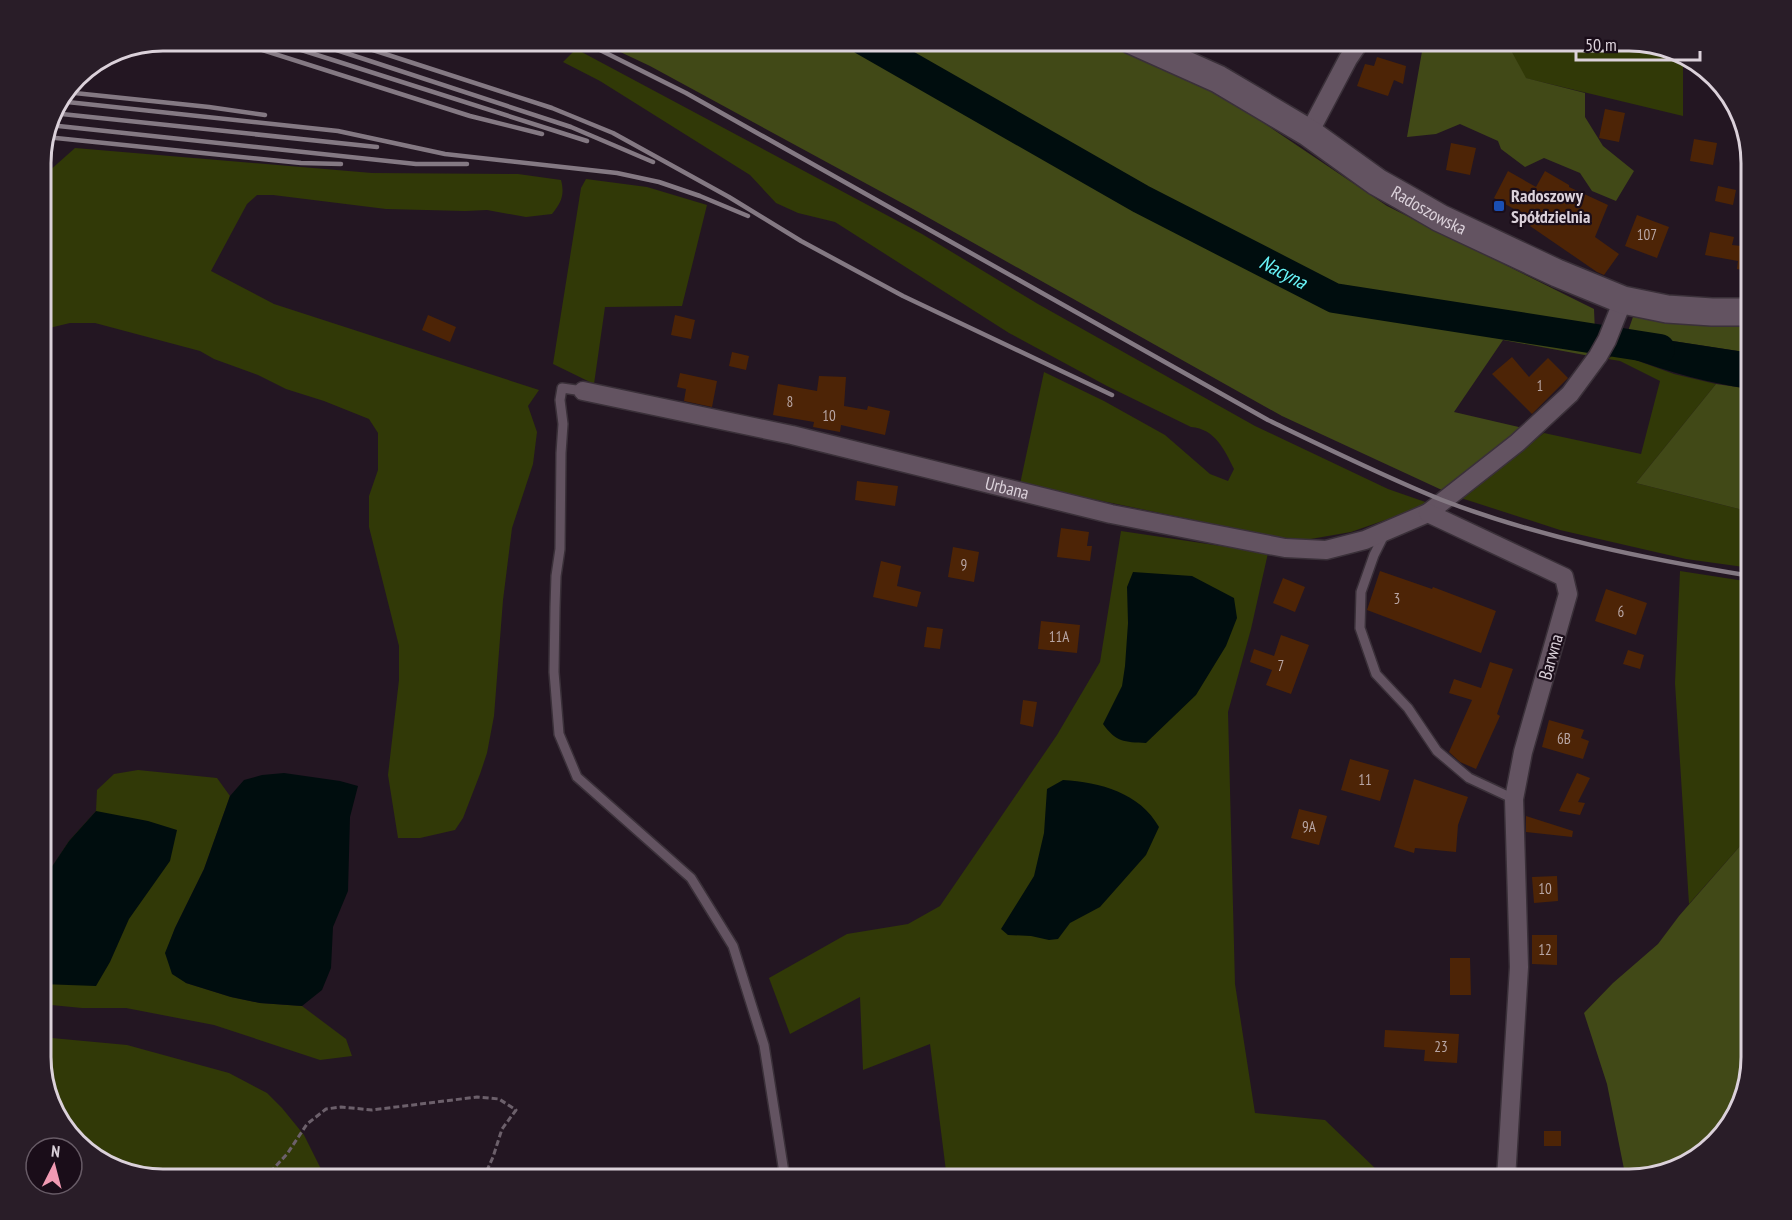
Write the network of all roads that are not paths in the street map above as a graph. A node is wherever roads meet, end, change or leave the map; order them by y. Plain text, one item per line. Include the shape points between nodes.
1 (1156, 51) edge
2 (1353, 51) edge
3 (1309, 133) junction
4 (1623, 300) junction
5 (1741, 312) edge
6 (583, 391) joint
7 (1428, 513) junction
8 (1386, 531) junction
9 (1514, 799) junction
10 (783, 1169) edge
11 (1507, 1169) edge

1 - 3 street, Radoszowska via 1218,79
2 - 3 street
3 - 4 street, Radoszowska via 1377,182 1440,218
4 - 5 street, Radoszowska via 1666,309
4 - 7 street via 1598,356 1570,394 1517,443
6 - 8 street, Urbana via 792,435 1111,514 1285,548 1326,550
6 - 10 lane via 562,388 560,400 563,424 554,672 559,734 577,777 691,878 733,946 764,1046
7 - 8 street, Urbana
7 - 9 street, Barwna via 1564,577 1568,594 1523,752
8 - 9 lane via 1361,592 1360,628 1376,674 1408,708 1437,751 1469,778
9 - 11 street, Barwna via 1519,967

